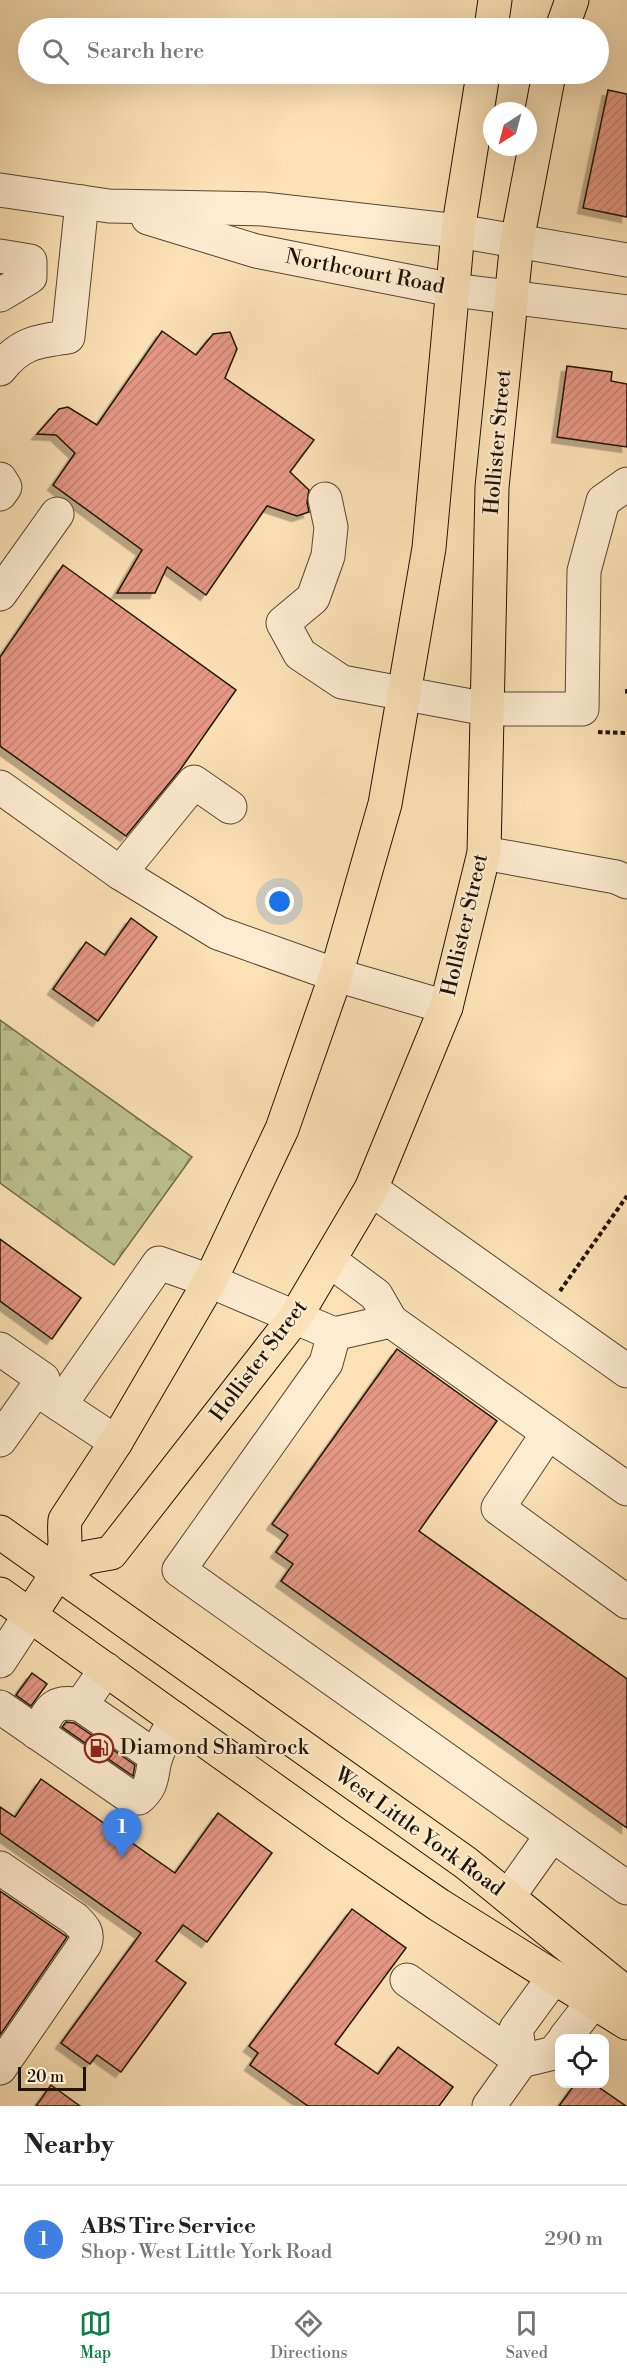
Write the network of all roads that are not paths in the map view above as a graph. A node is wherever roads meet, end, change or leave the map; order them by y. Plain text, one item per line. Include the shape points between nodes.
1 (495, 0) edge
2 (572, 0) edge
3 (492, 18) edge
4 (566, 18) edge
5 (481, 84) edge
6 (547, 84) edge
7 (0, 190) edge
8 (95, 204) junction
9 (458, 231) junction
10 (517, 241) junction
11 (0, 256) edge
12 (627, 260) edge
13 (453, 290) junction
14 (0, 295) edge
15 (511, 298) junction
16 (627, 312) edge
17 (0, 369) edge
18 (0, 478) edge
19 (627, 484) edge
20 (0, 494) edge
21 (325, 499) dead end
22 (57, 514) dead end
23 (0, 594) edge
24 (404, 693) junction
25 (487, 709) junction
26 (0, 787) edge
27 (230, 807) dead end
28 (484, 853) junction
29 (120, 873) junction
30 (627, 882) edge
31 (336, 975) junction
32 (446, 1007) junction
33 (371, 1189) junction
34 (329, 1260) junction
35 (210, 1281) junction
36 (296, 1316) junction
37 (392, 1321) junction
38 (334, 1334) junction
39 (0, 1349) edge
40 (627, 1371) edge
41 (48, 1397) junction
42 (548, 1433) junction
43 (0, 1440) edge
44 (116, 1442) junction
45 (627, 1489) edge
46 (0, 1532) edge
47 (58, 1573) junction
48 (0, 1594) edge
49 (627, 1602) edge
50 (30, 1615) junction
51 (0, 1661) edge
52 (106, 1669) junction
53 (81, 1705) junction
54 (0, 1707) edge
55 (175, 1719) junction
56 (37, 1733) junction
57 (156, 1756) junction
58 (552, 1835) junction
59 (0, 1868) edge
60 (627, 1888) edge
61 (508, 1897) junction
62 (554, 1977) junction
63 (407, 1980) dead end
64 (627, 1994) edge
65 (593, 2002) junction
66 (627, 2023) edge
67 (568, 2034) edge
68 (555, 2052) edge
69 (521, 2061) junction
70 (0, 2068) edge
71 (489, 2106) edge

1 - 3 main road
2 - 4 main road
5 - 9 main road, Hollister Street
6 - 10 main road, Hollister Street
7 - 8 street, Northcourt Road
8 - 9 street, Northcourt Road via 263,209
8 - 13 street, Northcourt Road via 256,251
8 - 17 street via 68,337 35,342 9,357
9 - 10 street, Northcourt Road
9 - 13 main road, Hollister Street
10 - 12 street, Northcourt Road
10 - 15 main road, Hollister Street
11 - 14 street via 30,261 30,277
13 - 15 street, Northcourt Road
13 - 24 main road, Hollister Street via 429,549
15 - 16 street, Northcourt Road
15 - 25 main road, Hollister Street via 492,487
18 - 20 street via 5,487
19 - 25 street via 603,501 584,571 582,709
21 - 24 street via 332,527 328,556 313,598 283,623 300,654 342,682
22 - 23 street
24 - 25 street
24 - 31 main road, Hollister Street via 385,804
25 - 28 main road, Hollister Street
26 - 29 street
27 - 29 street via 194,782
28 - 30 street
28 - 32 main road, Hollister Street
29 - 31 street via 218,933
31 - 32 street
31 - 35 main road, Hollister Street via 282,1128
32 - 33 main road, Hollister Street
33 - 34 main road, Hollister Street
33 - 40 street
34 - 36 main road, Hollister Street
34 - 37 street via 376,1295
35 - 36 street
35 - 41 street via 159,1263
35 - 44 main road, Hollister Street
36 - 38 street
36 - 47 main road, Hollister Street via 111,1553 88,1557
37 - 38 street
37 - 42 street
38 - 58 street via 326,1363 179,1570
39 - 41 street via 43,1379
41 - 43 street
41 - 44 street
42 - 45 street
42 - 49 street via 498,1508
44 - 47 main road, Hollister Street via 65,1520
46 - 47 main road, West Little York Road
47 - 50 main road, Hollister Street
47 - 61 main road, West Little York Road via 466,1863
48 - 50 main road
50 - 51 street, Hollister Street
50 - 52 main road
52 - 53 street
52 - 55 main road
53 - 56 street via 59,1703 50,1709
53 - 57 street
54 - 56 street
55 - 57 street
55 - 62 main road via 439,1905
56 - 57 street via 126,1794 139,1798 154,1776
58 - 60 street
58 - 61 street
59 - 70 street via 75,1919 85,1928 87,1937
61 - 64 main road, West Little York Road
62 - 65 main road
62 - 69 street via 516,2029
63 - 69 street
65 - 66 main road
65 - 67 street
68 - 69 street
69 - 71 street

